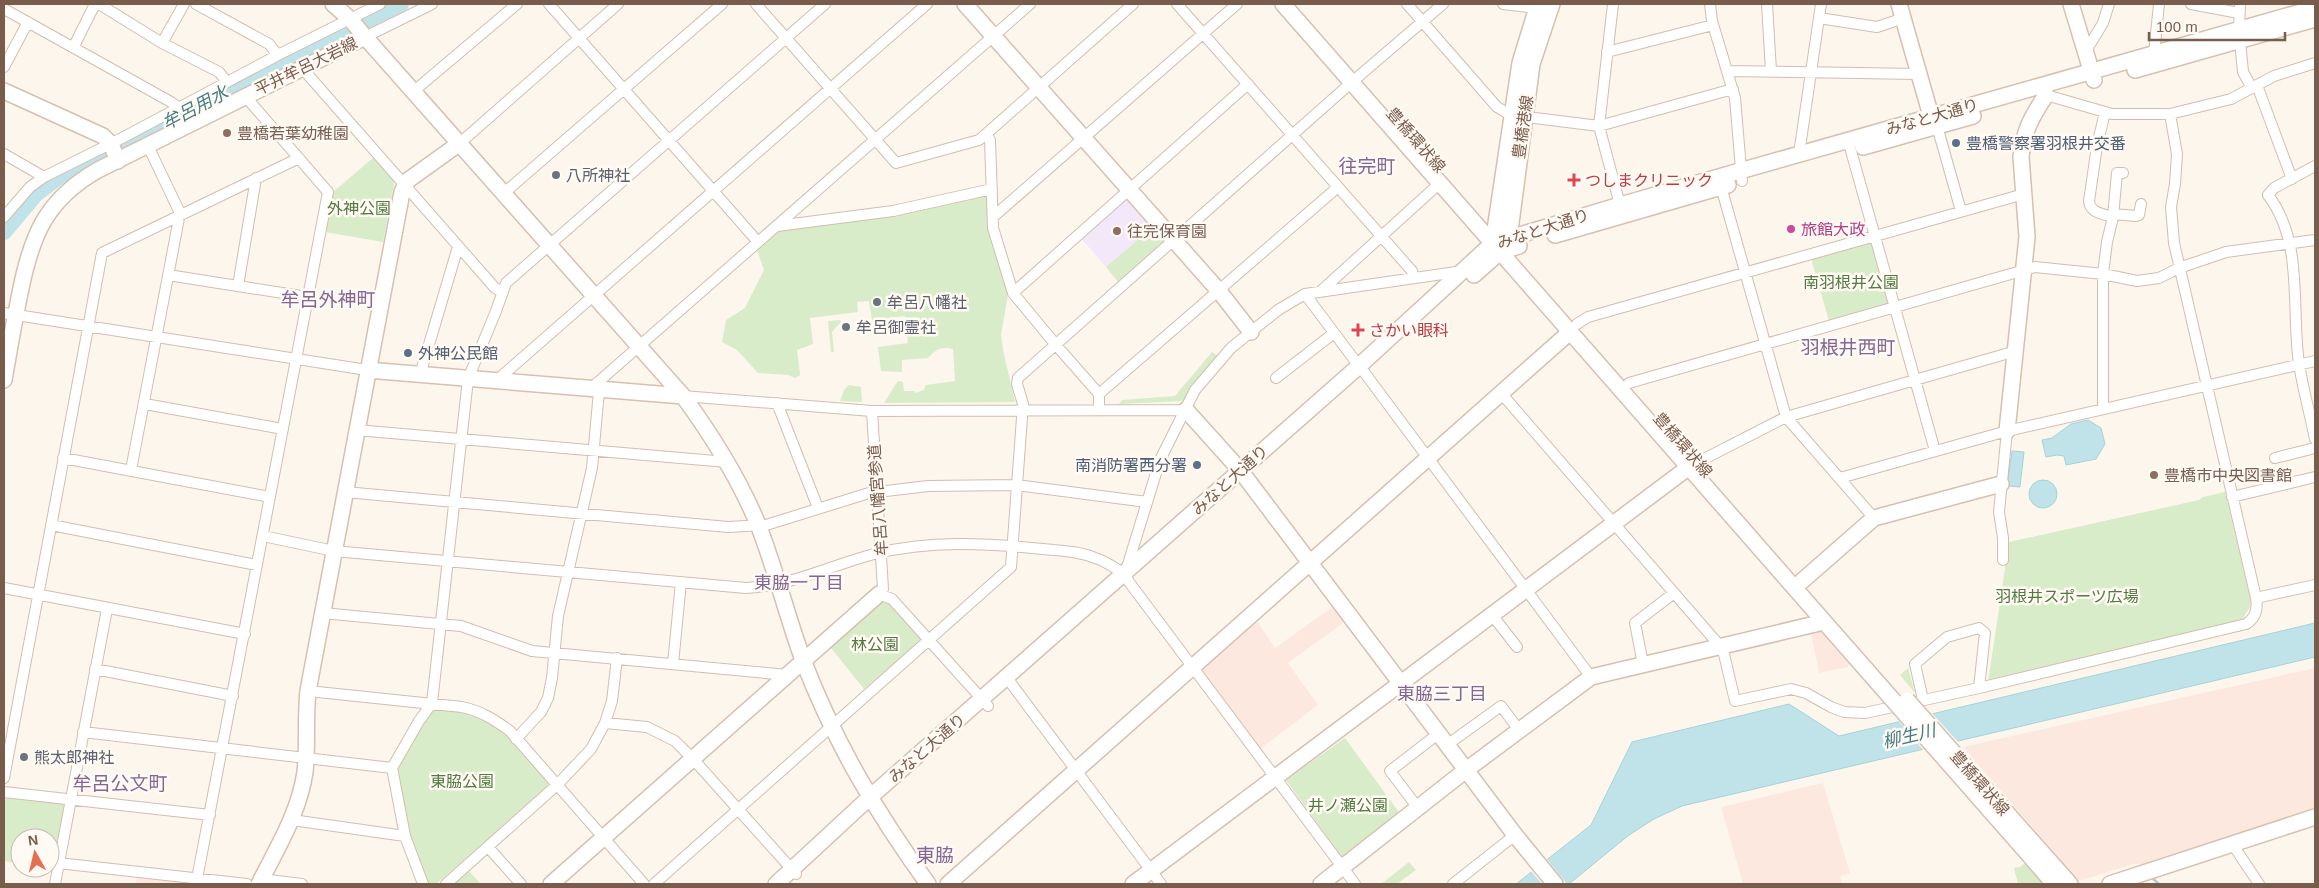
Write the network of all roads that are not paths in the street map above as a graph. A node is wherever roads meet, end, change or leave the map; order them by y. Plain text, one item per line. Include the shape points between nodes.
1 (95, 4) edge
2 (99, 4) edge
3 (184, 4) edge
4 (196, 4) edge
5 (333, 4) edge
6 (380, 4) edge
7 (432, 4) edge
8 (516, 4) edge
9 (549, 4) edge
10 (618, 4) edge
11 (722, 4) edge
12 (756, 4) edge
13 (825, 4) edge
14 (927, 4) edge
15 (965, 4) edge
16 (1030, 4) edge
17 (1133, 4) edge
18 (1177, 4) edge
19 (1237, 4) edge
20 (1284, 4) edge
21 (1297, 4) edge
22 (1407, 4) edge
23 (1443, 4) edge
24 (1503, 4) edge
25 (1552, 4) edge
26 (1613, 4) edge
27 (1710, 4) edge
28 (1766, 4) edge
29 (1821, 4) edge
30 (1899, 4) edge
31 (2071, 4) edge
32 (2109, 4) edge
33 (2159, 4) edge
34 (2191, 4) edge
35 (1537, 6) edge
36 (2239, 8) edge
37 (4, 9) edge
38 (2308, 11) edge
39 (1819, 18) junction
40 (1904, 18) junction
41 (1422, 21) junction
42 (28, 22) junction
43 (1713, 25) junction
44 (357, 27) junction
45 (1203, 33) junction
46 (2239, 35) junction
47 (994, 36) junction
48 (786, 37) junction
49 (579, 38) junction
50 (162, 43) junction
51 (74, 46) junction
52 (2086, 50) junction
53 (1608, 52) junction
54 (2154, 54) junction
55 (278, 55) junction
56 (2315, 63) edge
57 (4, 68) edge
58 (302, 68) junction
59 (1727, 71) junction
60 (1771, 71) junction
61 (1812, 72) junction
62 (1920, 74) junction
63 (2093, 77) junction
64 (1356, 79) junction
65 (227, 82) junction
66 (1248, 84) junction
67 (1038, 86) junction
68 (831, 88) junction
69 (2252, 88) junction
70 (624, 89) junction
71 (1732, 89) junction
72 (414, 92) junction
73 (5, 94) edge
74 (2046, 95) junction
75 (245, 96) junction
76 (178, 108) junction
77 (2105, 112) junction
78 (2170, 114) junction
79 (1518, 115) junction
80 (1934, 121) junction
81 (1598, 126) junction
82 (986, 134) junction
83 (1293, 135) junction
84 (1084, 138) junction
85 (875, 140) junction
86 (668, 141) junction
87 (460, 143) junction
88 (1849, 145) junction
89 (148, 146) junction
90 (114, 151) junction
91 (4, 154) edge
92 (1799, 154) junction
93 (298, 158) junction
94 (2315, 167) edge
95 (2123, 173) dead end
96 (1742, 176) junction
97 (44, 177) junction
98 (256, 178) junction
99 (2292, 179) junction
100 (1720, 182) junction
101 (1440, 183) junction
102 (405, 184) junction
103 (1338, 187) junction
104 (1128, 189) junction
105 (992, 190) junction
106 (714, 191) junction
107 (503, 194) junction
108 (2024, 194) junction
109 (2141, 204) dead end
110 (1620, 205) junction
111 (1961, 211) junction
112 (180, 213) junction
113 (2113, 216) junction
114 (4, 217) edge
115 (993, 217) junction
116 (776, 226) junction
117 (1874, 235) junction
118 (1381, 237) junction
119 (1174, 240) junction
120 (2315, 240) edge
121 (758, 242) junction
122 (1500, 243) junction
123 (549, 245) junction
124 (2290, 245) junction
125 (460, 248) junction
126 (2180, 268) junction
127 (1465, 271) junction
128 (2024, 271) junction
129 (1745, 274) junction
130 (2103, 274) junction
131 (168, 275) junction
132 (1414, 278) junction
133 (238, 286) junction
134 (1322, 290) junction
135 (1219, 291) junction
136 (503, 292) junction
137 (1013, 293) junction
138 (1305, 294) junction
139 (308, 297) junction
140 (594, 297) junction
141 (1896, 308) junction
142 (10, 314) edge
143 (88, 327) junction
144 (1574, 328) junction
145 (1251, 332) junction
146 (1334, 333) junction
147 (156, 337) junction
148 (1765, 344) junction
149 (1056, 345) junction
150 (638, 347) junction
151 (2015, 354) junction
152 (296, 359) junction
153 (2315, 361) edge
154 (2299, 364) junction
155 (1361, 369) junction
156 (367, 370) junction
157 (420, 375) junction
158 (1276, 378) dead end
159 (468, 379) junction
160 (4, 380) edge
161 (1915, 380) junction
162 (496, 381) junction
163 (1629, 383) junction
164 (2207, 385) junction
165 (594, 390) junction
166 (1501, 393) junction
167 (1099, 394) junction
168 (683, 396) junction
169 (777, 403) junction
170 (145, 404) junction
171 (2103, 408) junction
172 (1023, 409) junction
173 (1099, 410) junction
174 (1186, 410) junction
175 (872, 411) junction
176 (1786, 417) junction
177 (283, 429) junction
178 (356, 430) junction
179 (2007, 431) junction
180 (2315, 439) edge
181 (462, 440) junction
182 (2315, 448) edge
183 (594, 451) junction
184 (1935, 451) junction
185 (63, 458) junction
186 (2275, 458) dead end
187 (1428, 459) junction
188 (728, 462) junction
189 (1694, 465) junction
190 (131, 470) junction
191 (1243, 474) junction
192 (2315, 477) edge
193 (1840, 478) junction
194 (2001, 484) junction
195 (1016, 485) junction
196 (345, 492) junction
197 (877, 492) junction
198 (270, 497) junction
199 (2232, 497) junction
200 (455, 502) junction
201 (1148, 502) junction
202 (818, 508) junction
203 (583, 513) junction
204 (1874, 518) junction
205 (1614, 523) junction
206 (51, 525) junction
207 (759, 527) junction
208 (263, 536) junction
209 (1012, 545) junction
210 (334, 551) junction
211 (881, 552) junction
212 (2002, 560) dead end
213 (448, 562) junction
214 (1310, 563) junction
215 (257, 566) junction
216 (567, 573) junction
217 (1127, 578) junction
218 (1802, 581) junction
219 (681, 582) junction
220 (779, 585) junction
221 (2315, 585) edge
222 (4, 588) edge
223 (1526, 588) junction
224 (881, 591) junction
225 (1674, 593) junction
226 (38, 595) junction
227 (2256, 598) junction
228 (107, 609) junction
229 (322, 613) junction
230 (1492, 615) junction
231 (1829, 622) junction
232 (442, 624) junction
233 (245, 634) junction
234 (928, 640) junction
235 (1720, 646) junction
236 (1517, 647) dead end
237 (553, 653) junction
238 (617, 658) junction
239 (804, 660) junction
240 (673, 664) junction
241 (1643, 664) junction
242 (1192, 667) junction
243 (95, 669) junction
244 (787, 675) junction
245 (1591, 676) junction
246 (1010, 681) junction
247 (1400, 684) junction
248 (1979, 688) junction
249 (308, 691) junction
250 (232, 696) junction
251 (1923, 700) junction
252 (985, 703) junction
253 (432, 704) junction
254 (605, 723) junction
255 (831, 726) junction
256 (1519, 730) junction
257 (83, 732) junction
258 (516, 739) junction
259 (1443, 740) junction
260 (223, 748) junction
261 (306, 757) junction
262 (693, 759) junction
263 (392, 768) junction
264 (1466, 770) junction
265 (1076, 771) junction
266 (4, 778) edge
267 (1275, 778) junction
268 (558, 785) junction
269 (4, 792) edge
270 (70, 799) junction
271 (871, 802) junction
272 (1418, 808) junction
273 (738, 810) junction
274 (210, 815) junction
275 (2315, 817) edge
276 (292, 820) junction
277 (1515, 835) junction
278 (405, 836) junction
279 (604, 838) junction
280 (2233, 845) junction
281 (488, 847) junction
282 (60, 852) edge
283 (2034, 852) junction
284 (60, 863) edge
285 (1342, 867) junction
286 (1151, 870) junction
287 (791, 876) edge
288 (197, 878) junction
289 (256, 883) edge
290 (302, 884) edge
291 (423, 884) edge
292 (446, 884) edge
293 (521, 884) edge
294 (551, 884) edge
295 (644, 884) edge
296 (654, 884) edge
297 (776, 884) edge
298 (928, 884) edge
299 (948, 884) edge
300 (1133, 884) edge
301 (1161, 884) edge
302 (1321, 884) edge
303 (1355, 884) edge
304 (1452, 884) edge
305 (1555, 884) edge
306 (2054, 884) edge
307 (2070, 884) edge
308 (2110, 884) edge
309 (2259, 884) edge

1 - 51 street
2 - 50 street
3 - 50 street
4 - 55 street via 269,44
5 - 44 street, 平井牟呂大岩線
6 - 44 street
7 - 44 street
8 - 72 street
9 - 49 street
10 - 49 street
11 - 70 street
12 - 48 street
13 - 48 street
14 - 68 street
15 - 47 street
16 - 47 street
17 - 67 street
18 - 45 street
19 - 45 street
20 - 64 street, 豊橋環状線
21 - 64 street, 豊橋環状線
22 - 41 street
23 - 41 street
24 - 35 street
25 - 79 street, 豊橋港線
26 - 53 street
27 - 43 street
28 - 60 street
29 - 39 street
30 - 40 street
31 - 52 street
32 - 52 street via 2103,23
33 - 54 street
34 - 36 street
35 - 79 street, 豊橋港線 via 1520,63
36 - 46 street
37 - 42 street
38 - 46 street, みなと大通り
39 - 40 street via 1877,26
39 - 61 street
40 - 62 street
41 - 64 street
41 - 79 street via 1498,107
42 - 51 street
42 - 57 street
43 - 53 street
43 - 59 street
44 - 55 street
44 - 58 street, 平井牟呂大岩線
44 - 72 street
45 - 66 street
45 - 84 street
46 - 54 street, みなと大通り
46 - 63 street, みなと大通り
46 - 69 street via 2243,72
47 - 67 street
47 - 85 street
48 - 68 street
48 - 86 street
49 - 70 street
49 - 87 street
50 - 65 street via 219,72
51 - 76 street
52 - 63 street
53 - 81 street
54 - 63 street, みなと大通り
55 - 65 street
56 - 69 street via 2274,76
58 - 75 street, 平井牟呂大岩線
58 - 102 street
59 - 60 street
59 - 71 street
60 - 61 street
61 - 62 street
61 - 92 street
62 - 80 street
63 - 74 street, みなと大通り
63 - 80 street, みなと大通り
64 - 83 street
64 - 101 street, 豊橋環状線
64 - 122 street, 豊橋環状線
65 - 76 street
66 - 83 street
66 - 104 street
67 - 82 street
67 - 84 street
68 - 85 street
68 - 106 street
69 - 78 street via 2231,100
69 - 99 street via 2258,88
70 - 86 street
70 - 107 street
71 - 81 street
71 - 96 street
72 - 87 street
73 - 90 street via 95,132
74 - 77 street
74 - 80 street, みなと大通り
74 - 108 street via 2024,135 2021,157
75 - 89 street, 平井牟呂大岩線
75 - 93 street
76 - 90 street
77 - 78 street
77 - 113 street via 2089,206
78 - 126 street via 2177,154 2171,220
79 - 81 street
79 - 122 street, 豊橋港線
80 - 88 street, みなと大通り
80 - 111 street
81 - 110 street
82 - 85 street via 979,140 896,162
82 - 105 street via 990,140
83 - 103 street
83 - 119 street
84 - 104 street
84 - 115 street
85 - 116 street
86 - 106 street
86 - 123 street
87 - 102 street
87 - 107 street
88 - 92 street, みなと大通り
88 - 96 street, みなと大通り
88 - 117 street
89 - 90 street, 平井牟呂大岩線
89 - 112 street
90 - 97 street
90 - 142 street, 平井牟呂大岩線 via 46,215 27,258
91 - 97 street
92 - 96 street, みなと大通り
93 - 98 street
93 - 139 street via 328,192
94 - 99 street
95 - 113 street via 2117,173
96 - 100 street, みなと大通り
97 - 114 street via 30,187
98 - 112 street
98 - 133 street
99 - 124 street via 2268,195 2279,210
100 - 110 street, みなと大通り
100 - 122 street, みなと大通り
100 - 129 street
101 - 118 street
101 - 122 street, 豊橋環状線
102 - 125 street
102 - 156 street
103 - 118 street
103 - 135 street
104 - 119 street
104 - 137 street
105 - 115 street
105 - 116 street via 893,212
106 - 121 street
106 - 140 street
107 - 123 street
108 - 111 street
108 - 128 street via 2027,237
109 - 113 street via 2139,215
110 - 122 street, みなと大通り
111 - 117 street
112 - 131 street
112 - 143 street via 102,252
113 - 130 street
115 - 137 street via 993,228
116 - 121 street
117 - 129 street
117 - 141 street
118 - 132 street via 1412,271
118 - 134 street
119 - 135 street
119 - 149 street
120 - 124 street
121 - 150 street
122 - 127 street, みなと大通り
122 - 144 street, 豊橋環状線
122 - 155 street, みなと大通り
123 - 136 street via 506,283
123 - 140 street
124 - 126 street via 2226,252
124 - 154 street
125 - 136 street via 495,288
125 - 157 street
126 - 130 street via 2159,278 2137,281
126 - 164 street
127 - 132 street
127 - 155 street, みなと大通り
128 - 130 street via 2035,267
128 - 141 street
128 - 151 street
129 - 144 street via 1588,317
129 - 148 street
130 - 171 street
131 - 133 street
131 - 147 street
132 - 134 street
133 - 139 street
134 - 138 street
135 - 145 street
135 - 167 street
136 - 159 street
137 - 149 street
138 - 145 street
138 - 146 street
139 - 152 street
140 - 150 street
140 - 162 street
141 - 148 street
141 - 161 street
142 - 143 street
142 - 160 street, 平井牟呂大岩線
143 - 147 street
143 - 185 street
144 - 163 street, 豊橋環状線
144 - 166 street
144 - 189 street, 豊橋環状線
145 - 174 street via 1211,370 1195,390
146 - 155 street
146 - 158 street
147 - 152 street
147 - 170 street
148 - 163 street
148 - 176 street
149 - 167 street
149 - 172 street via 1018,378
150 - 165 street
150 - 168 street
151 - 161 street
151 - 179 street
152 - 156 street
152 - 177 street
153 - 154 street
154 - 164 street
154 - 180 street
155 - 187 street
155 - 191 street, みなと大通り
156 - 157 street
156 - 178 street
157 - 159 street
159 - 162 street
159 - 181 street
161 - 176 street
161 - 184 street
162 - 165 street
163 - 189 street, 豊橋環状線
164 - 171 street
164 - 199 street
165 - 168 street
165 - 183 street
166 - 187 street
166 - 205 street
167 - 173 street
168 - 169 street
168 - 188 street
169 - 175 street
169 - 202 street
170 - 177 street
170 - 190 street
171 - 179 street
172 - 173 street
172 - 175 street
172 - 195 street
173 - 174 street
174 - 191 street
174 - 201 street via 1160,460
175 - 197 street, 牟呂八幡宮参道
176 - 189 street
176 - 193 street
177 - 198 street
178 - 181 street
178 - 196 street
179 - 184 street
179 - 194 street
181 - 183 street
181 - 200 street
182 - 186 street
183 - 188 street
183 - 203 street
184 - 193 street
185 - 190 street
185 - 206 street
187 - 214 street
187 - 223 street
188 - 207 street
189 - 205 street
189 - 218 street, 豊橋環状線
189 - 231 street, 豊橋環状線
190 - 198 street
191 - 214 street
191 - 217 street, みなと大通り
192 - 199 street
193 - 204 street
194 - 204 street
194 - 212 street
195 - 197 street via 928,486
195 - 201 street
195 - 209 street
196 - 200 street
196 - 210 street
197 - 202 street
197 - 211 street, 牟呂八幡宮参道
198 - 208 street
199 - 227 street
200 - 203 street
200 - 213 street
201 - 217 street
202 - 207 street via 783,522
203 - 207 street
203 - 216 street
204 - 218 street
205 - 223 street
205 - 225 street
206 - 215 street
206 - 226 street
207 - 220 street
208 - 210 street
208 - 215 street
209 - 211 street via 914,545
209 - 217 street via 1097,558
209 - 234 street via 1011,567
210 - 213 street
210 - 229 street
211 - 220 street
211 - 224 street, 牟呂八幡宮参道
213 - 216 street
213 - 232 street
214 - 242 street
214 - 247 street
215 - 233 street
216 - 219 street
216 - 237 street
217 - 242 street
217 - 246 street, みなと大通り
218 - 231 street, 豊橋環状線
219 - 220 street via 746,588
219 - 240 street
220 - 239 street
221 - 227 street
222 - 226 street
223 - 230 street
223 - 245 street
224 - 234 street
224 - 239 street
225 - 235 street
225 - 241 street via 1635,623
226 - 228 street
226 - 266 street
227 - 248 street via 2256,612 2246,624
228 - 233 street
228 - 243 street
229 - 232 street
229 - 249 street
230 - 236 street
230 - 247 street
231 - 235 street
231 - 283 street, 豊橋環状線, bridge
232 - 237 street via 480,631 532,651
232 - 253 street
233 - 250 street
234 - 252 street
234 - 255 street
235 - 241 street
235 - 251 street via 1735,701 1791,689 1806,693 1831,708 1855,714
237 - 238 street
237 - 258 street via 552,678 544,707
238 - 240 street
238 - 254 street via 612,701
239 - 244 street
239 - 255 street
240 - 244 street
241 - 245 street
242 - 265 street
242 - 267 street
243 - 250 street
243 - 257 street
244 - 262 street
245 - 256 street
246 - 252 street, みなと大通り
246 - 265 street
247 - 259 street
247 - 267 street
248 - 251 street
248 - 251 street via 1985,633 1979,628 1947,637 1915,664
249 - 253 street
249 - 261 street
250 - 260 street
252 - 271 street, みなと大通り
253 - 258 street via 478,711 496,721
253 - 263 street
254 - 262 street via 639,725 658,731 675,741
254 - 268 street via 591,749
255 - 271 street
255 - 273 street
256 - 259 street via 1501,706
256 - 264 street
257 - 260 street
257 - 270 street
258 - 268 street
259 - 264 street
259 - 272 street via 1390,771
260 - 261 street
260 - 274 street
261 - 263 street
261 - 276 street
262 - 273 street
262 - 279 street
263 - 278 street
264 - 272 street
264 - 277 street
265 - 286 street
265 - 299 street
267 - 285 street
267 - 286 street
268 - 279 street
268 - 281 street
269 - 270 street
270 - 274 street
270 - 282 street
271 - 287 street, みなと大通り
271 - 298 street
272 - 285 street
273 - 287 street
273 - 296 street
274 - 288 street
275 - 280 street
276 - 278 street
276 - 289 street
277 - 304 street
277 - 305 street
278 - 291 street
279 - 294 street
279 - 295 street
280 - 308 street
280 - 309 street
281 - 292 street
281 - 293 street
283 - 306 street, 豊橋環状線
283 - 307 street, 豊橋環状線
284 - 288 street
285 - 302 street
285 - 303 street
286 - 300 street
286 - 301 street
287 - 297 street, みなと大通り
288 - 289 street
289 - 290 street

